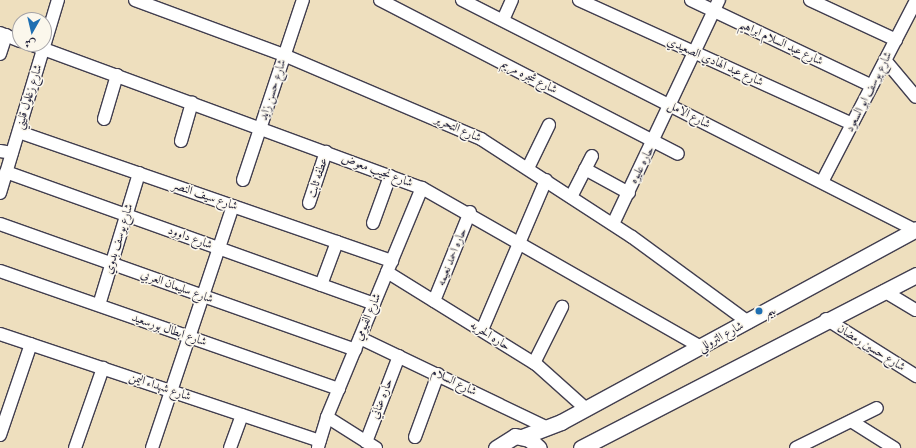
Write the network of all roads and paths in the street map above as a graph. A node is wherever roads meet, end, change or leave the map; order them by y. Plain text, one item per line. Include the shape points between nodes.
1 (58, 0) edge
2 (135, 0) edge
3 (303, 0) edge
4 (380, 0) edge
5 (462, 0) edge
6 (512, 0) edge
7 (579, 0) edge
8 (691, 0) edge
9 (810, 0) edge
10 (479, 4) edge
11 (716, 5) edge
12 (915, 8) edge
13 (503, 20) junction
14 (52, 21) edge
15 (3, 34) edge
16 (896, 40) junction
17 (43, 52) edge
18 (52, 52) edge
19 (695, 53) junction
20 (0, 54) edge
21 (284, 55) junction
22 (885, 60) junction
23 (117, 75) junction
24 (872, 86) junction
25 (916, 97) edge
26 (192, 103) junction
27 (672, 106) junction
28 (104, 119) dead end
29 (852, 124) junction
30 (549, 125) dead end
31 (260, 128) junction
32 (19, 132) junction
33 (182, 141) dead end
34 (654, 142) junction
35 (0, 151) edge
36 (326, 152) junction
37 (12, 153) junction
38 (678, 154) dead end
39 (592, 156) dead end
40 (528, 168) junction
41 (585, 169) junction
42 (6, 172) junction
43 (139, 173) junction
44 (390, 176) junction
45 (243, 180) dead end
46 (546, 180) junction
47 (822, 182) junction
48 (422, 188) junction
49 (629, 192) junction
50 (0, 193) edge
51 (571, 197) junction
52 (309, 203) dead end
53 (233, 206) junction
54 (470, 212) junction
55 (126, 215) junction
56 (0, 224) edge
57 (373, 224) dead end
58 (613, 224) junction
59 (915, 229) edge
60 (337, 242) junction
61 (521, 242) junction
62 (219, 248) junction
63 (112, 264) junction
64 (389, 267) junction
65 (0, 271) edge
66 (915, 276) edge
67 (321, 285) junction
68 (884, 291) junction
69 (202, 296) junction
70 (434, 301) junction
71 (374, 304) junction
72 (99, 305) junction
73 (562, 308) dead end
74 (916, 310) edge
75 (826, 320) junction
76 (748, 322) junction
77 (482, 330) junction
78 (0, 334) edge
79 (188, 336) junction
80 (360, 338) junction
81 (31, 344) junction
82 (702, 348) junction
83 (355, 350) junction
84 (399, 356) junction
85 (534, 363) junction
86 (103, 368) junction
87 (438, 374) junction
88 (916, 376) edge
89 (339, 389) junction
90 (170, 391) junction
91 (878, 408) dead end
92 (586, 409) junction
93 (242, 415) junction
94 (327, 417) junction
95 (851, 421) junction
96 (548, 428) junction
97 (0, 435) edge
98 (522, 436) junction
99 (414, 437) dead end
100 (319, 444) edge
101 (371, 445) edge
102 (75, 448) edge
103 (152, 448) edge
104 (230, 448) edge
105 (496, 448) edge
106 (539, 448) edge
107 (581, 448) edge
108 (796, 448) edge
109 (894, 448) edge

1 - 14 street, شارع زغلول قليني
2 - 21 street, شارع التحرير
3 - 21 street, شارع حسن زايد
4 - 34 street, شارع شجره مريم
5 - 10 street, شارع الامل
6 - 13 street
7 - 19 street, شارع عبد الهادي الصعيدي
8 - 11 street, شارع عبد السلام ابراهيم
9 - 16 street
10 - 13 street, شارع الامل
11 - 19 street, حاره عليوه
11 - 24 street, شارع عبد السلام ابراهيم
12 - 16 street, شارع يوسف ابو السعود
13 - 27 street, شارع الامل
15 - 20 street
16 - 22 street, شارع يوسف ابو السعود
17 - 32 street, شارع زغلول قليني
18 - 23 street, شارع نجيب معوض
19 - 27 street, حاره عليوه
19 - 29 street, شارع عبد الهادي الصعيدي
21 - 31 street, شارع حسن زايد
21 - 40 street, شارع التحرير via 481,139
22 - 24 street, شارع يوسف ابو السعود
22 - 25 street
23 - 26 street, شارع نجيب معوض
23 - 28 street
24 - 29 street, شارع يوسف ابو السعود
26 - 31 street, شارع نجيب معوض
26 - 33 street
27 - 34 street, حاره عليوه
27 - 47 street, شارع الامل
29 - 47 street, شارع يوسف ابو السعود
30 - 40 street
31 - 36 street, شارع نجيب معوض
31 - 45 street, شارع حسن زايد
32 - 37 street, شارع زغلول قليني
32 - 43 street, شارع سيف النصر
34 - 38 street, شارع شجره مريم
34 - 49 street, حاره عليوه
35 - 37 street
36 - 44 street, شارع نجيب معوض
36 - 52 street, عطفه ثابت
37 - 42 street, شارع زغلول قليني
39 - 41 street
40 - 46 street, شارع التحرير
41 - 49 street
41 - 51 street
42 - 50 street, شارع زغلول قليني
42 - 55 street, شارع داوود
43 - 53 street, شارع سيف النصر
43 - 55 street, شارع يوسف بدوي
44 - 48 street, شارع نجيب معوض
44 - 57 street
46 - 51 street, شارع التحرير
46 - 61 street
47 - 59 street, شارع الامل
48 - 54 street, شارع نجيب معوض
48 - 64 street, شارع الفيومي
49 - 58 street, حاره عليوه
51 - 58 street, شارع التحرير
53 - 60 street, شارع سيف النصر
53 - 62 street
54 - 61 street, شارع نجيب معوض
54 - 70 street, حاره احمد نعيمه
55 - 62 street, شارع داوود
55 - 63 street, شارع يوسف بدوي
56 - 63 street, شارع سليمان العربي
58 - 76 street, شارع التحرير
59 - 76 street, شارع التروللي
60 - 64 street, شارع سيف النصر
60 - 67 street
61 - 77 street
61 - 82 street, شارع نجيب معوض
62 - 67 street, شارع داوود
62 - 69 street
63 - 69 street, شارع سليمان العربي
63 - 72 street, شارع يوسف بدوي
64 - 70 street, حاره الحريه
64 - 71 street, شارع الفيومي
65 - 72 street, شارع ابطال بورسعيد
66 - 68 street
67 - 71 street, شارع داوود
68 - 74 street
68 - 75 street
69 - 79 street
69 - 83 street, شارع سليمان العربي
70 - 77 street, حاره الحريه
71 - 80 street, شارع الفيومي
72 - 79 street, شارع ابطال بورسعيد
73 - 85 street
75 - 88 street, شارع حسين رمضان
75 - 107 street
76 - 82 street, شارع التروللي
77 - 85 street, حاره الحريه
78 - 81 street, شارع شهداء اليمن
79 - 89 street, شارع ابطال بورسعيد
79 - 90 street
80 - 83 street, شارع الفيومي
80 - 84 street, شارع السلام
81 - 86 street, شارع شهداء اليمن
81 - 97 street
82 - 92 street, شارع التروللي
83 - 89 street, شارع الفيومي
84 - 87 street, شارع السلام
84 - 101 street, حاره عناني
85 - 92 street, حاره الحريه
86 - 90 street, شارع شهداء اليمن
86 - 102 street
87 - 96 street, شارع السلام
87 - 99 street
89 - 94 street, شارع الفيومي
90 - 93 street, شارع شهداء اليمن
90 - 103 street
91 - 95 street
92 - 96 street, شارع التروللي
93 - 100 street, شارع شهداء اليمن
93 - 104 street
94 - 100 street, شارع الفيومي
94 - 101 street
95 - 108 street
95 - 109 street
96 - 98 street, شارع التروللي
98 - 105 street, شارع التروللي via 508,438
98 - 106 street

